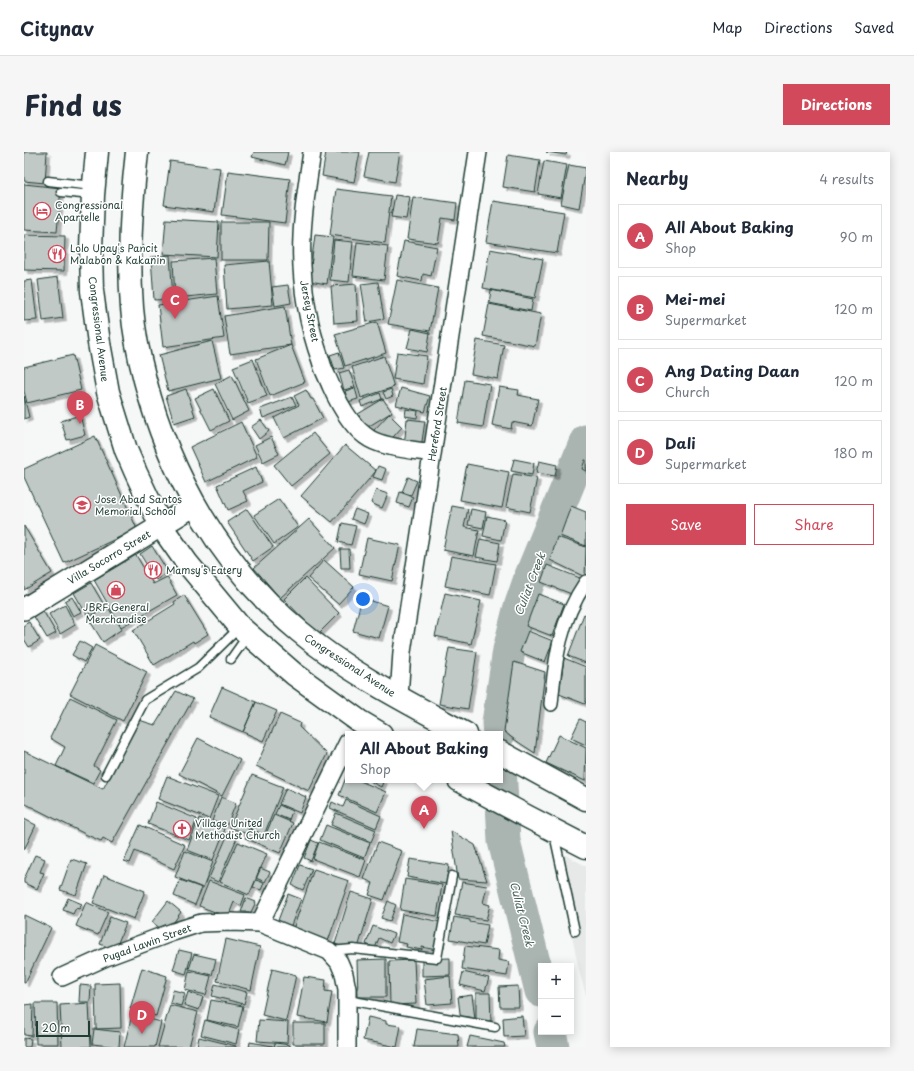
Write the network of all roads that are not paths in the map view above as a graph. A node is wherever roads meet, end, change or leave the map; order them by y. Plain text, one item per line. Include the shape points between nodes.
1 (97, 152) edge
2 (137, 152) edge
3 (312, 152) edge
4 (478, 152) edge
5 (48, 181) dead end
6 (93, 191) junction
7 (61, 192) dead end
8 (432, 452) junction
9 (195, 505) junction
10 (161, 526) junction
11 (586, 582) edge
12 (24, 609) edge
13 (244, 631) junction
14 (231, 659) dead end
15 (399, 697) junction
16 (551, 704) dead end
17 (356, 727) edge
18 (370, 731) edge
19 (461, 731) edge
20 (345, 748) edge
21 (503, 754) edge
22 (106, 775) dead end
23 (464, 783) edge
24 (586, 799) edge
25 (553, 831) junction
26 (586, 847) edge
27 (452, 876) dead end
28 (260, 923) junction
29 (575, 931) dead end
30 (329, 951) junction
31 (62, 977) dead end
32 (348, 1000) junction
33 (495, 1027) dead end
34 (347, 1047) edge

1 - 6 main road, Congressional Avenue
2 - 9 main road, Congressional Avenue via 129,260 132,310 139,356 152,406 169,454
3 - 8 street, Jersey Street via 302,236 303,278 311,327 321,362 336,397 356,427 370,439 386,446
4 - 8 street, Hereford Street
5 - 6 lane
6 - 7 lane
6 - 10 main road, Congressional Avenue via 92,291 108,392 131,462
8 - 15 street, Hereford Street via 402,652
9 - 10 street, Villa Socorro Street
9 - 15 main road, Congressional Avenue via 243,576 271,606 324,650
10 - 12 street, Villa Socorro Street
10 - 13 main road, Congressional Avenue via 186,563
11 - 16 street via 581,588 560,638
13 - 14 lane
13 - 17 main road, Congressional Avenue
13 - 22 lane via 198,668 146,700
15 - 19 main road, Congressional Avenue
17 - 18 main road, Congressional Avenue
20 - 28 street
21 - 24 main road
23 - 25 main road
25 - 26 main road
25 - 29 lane
27 - 30 lane via 437,958 353,949
28 - 30 street, Pugad Lawin Street
28 - 31 street, Pugad Lawin Street via 201,924 106,957
30 - 32 street via 344,974
32 - 33 lane
32 - 34 street

